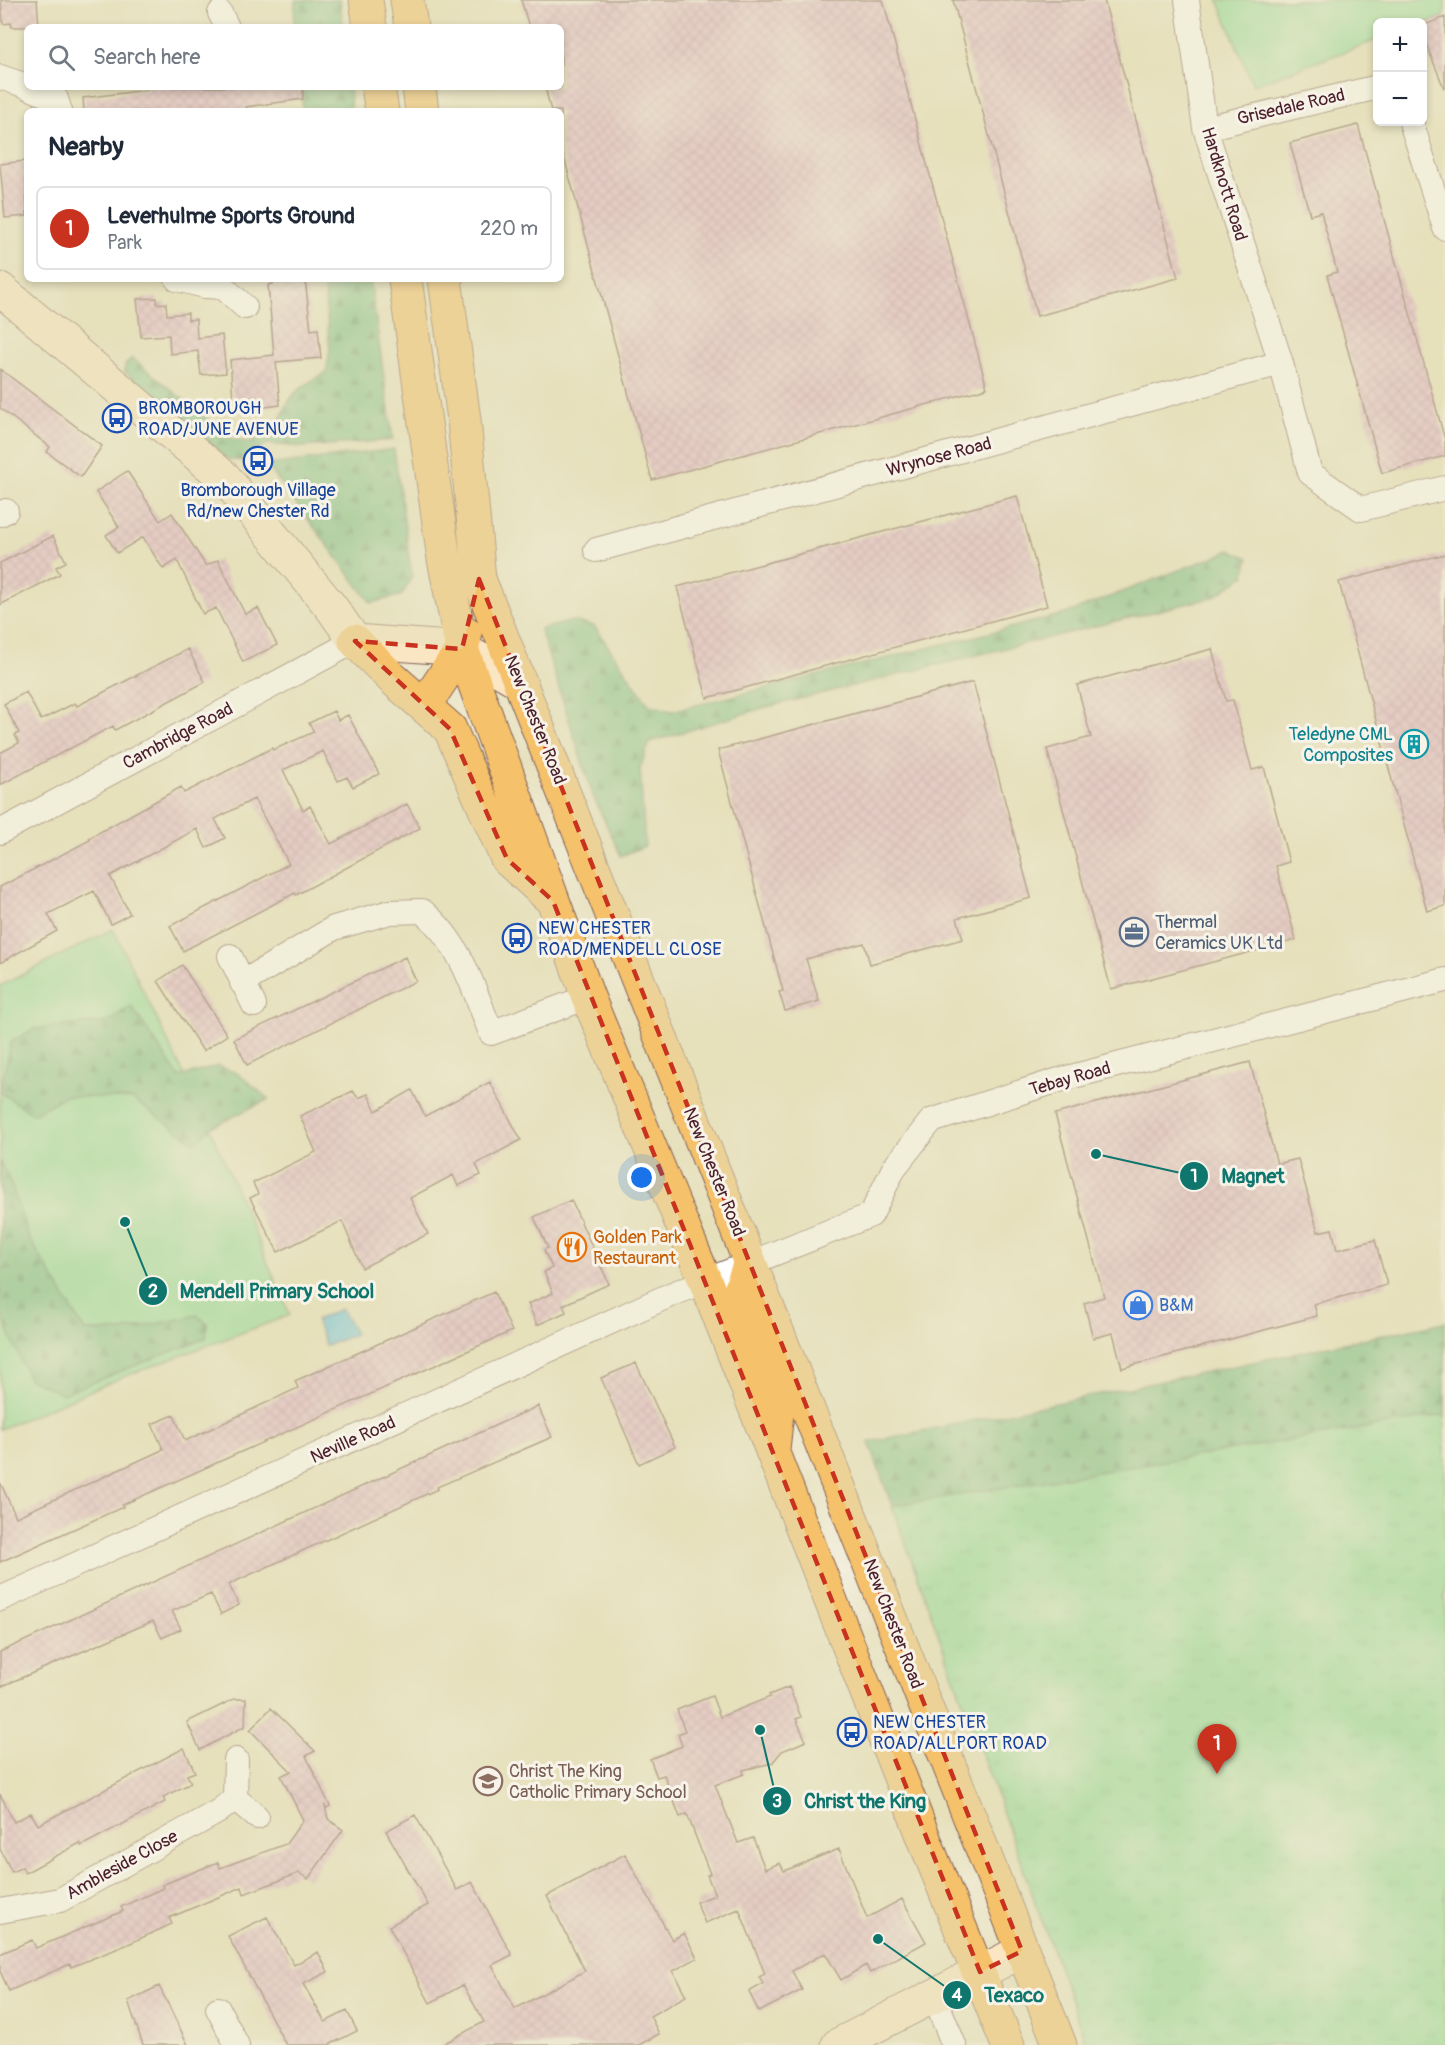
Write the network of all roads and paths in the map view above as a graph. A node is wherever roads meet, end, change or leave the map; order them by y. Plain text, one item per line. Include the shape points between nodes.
1 (366, 0) edge
2 (379, 0) edge
3 (407, 0) edge
4 (1187, 0) edge
5 (370, 24) edge
6 (382, 24) edge
7 (411, 24) edge
8 (0, 77) edge
9 (24, 86) edge
10 (1373, 88) edge
11 (37, 90) edge
12 (378, 90) edge
13 (387, 90) edge
14 (419, 90) edge
15 (63, 99) edge
16 (382, 108) edge
17 (389, 108) edge
18 (422, 108) edge
19 (1412, 126) edge
20 (1205, 128) junction
21 (1445, 228) edge
22 (189, 282) edge
23 (405, 282) edge
24 (445, 282) edge
25 (227, 283) edge
26 (0, 290) edge
27 (245, 308) dead end
28 (1281, 363) junction
29 (1445, 488) edge
30 (596, 550) dead end
31 (479, 579) junction
32 (355, 641) junction
33 (462, 649) junction
34 (520, 682) junction
35 (424, 706) junction
36 (0, 832) edge
37 (553, 901) junction
38 (230, 956) dead end
39 (1445, 980) edge
40 (242, 983) junction
41 (588, 997) junction
42 (254, 1005) dead end
43 (750, 1262) junction
44 (705, 1280) junction
45 (773, 1453) junction
46 (0, 1599) edge
47 (236, 1760) dead end
48 (235, 1798) junction
49 (257, 1817) dead end
50 (0, 1911) edge
51 (1022, 1951) junction
52 (980, 1972) junction
53 (934, 1996) junction
54 (218, 2009) dead end
55 (237, 2045) edge
56 (838, 2045) edge
57 (954, 2045) edge
58 (1008, 2045) edge
59 (1060, 2045) edge

1 - 5 highway
2 - 6 street
3 - 7 highway
4 - 20 street, Hardknott Road
8 - 9 street
10 - 20 street, Grisedale Road
11 - 15 street
12 - 16 highway
13 - 17 street
14 - 18 highway
19 - 21 street
20 - 28 street, Hardknott Road
22 - 25 street via 205,286
23 - 33 highway via 444,559
24 - 31 highway, New Chester Road
25 - 27 street
26 - 32 street via 225,478
28 - 29 street via 1310,473 1361,509
28 - 30 street, Wrynose Road
31 - 33 highway
31 - 34 highway, New Chester Road
32 - 33 street
32 - 35 highway
32 - 36 street, Cambridge Road
33 - 34 street
33 - 35 highway
33 - 37 highway
34 - 43 highway, New Chester Road
35 - 37 highway via 450,729 507,859
37 - 41 highway
38 - 40 street
39 - 43 street, Tebay Road via 1059,1080 931,1121 894,1168 871,1215
40 - 41 street via 333,928 390,912 422,911 454,945 491,1033
40 - 42 street
41 - 44 highway
43 - 44 street, Tebay Road
43 - 45 highway via 738,1297 779,1395
43 - 51 highway, New Chester Road
44 - 45 highway
44 - 46 street, Neville Road
45 - 52 highway
47 - 48 street
48 - 49 street
48 - 50 street, Ambleside Close via 219,1811 60,1900
51 - 52 street
51 - 59 highway, New Chester Road
52 - 53 street
52 - 58 highway
53 - 56 street
53 - 57 street
54 - 55 street

